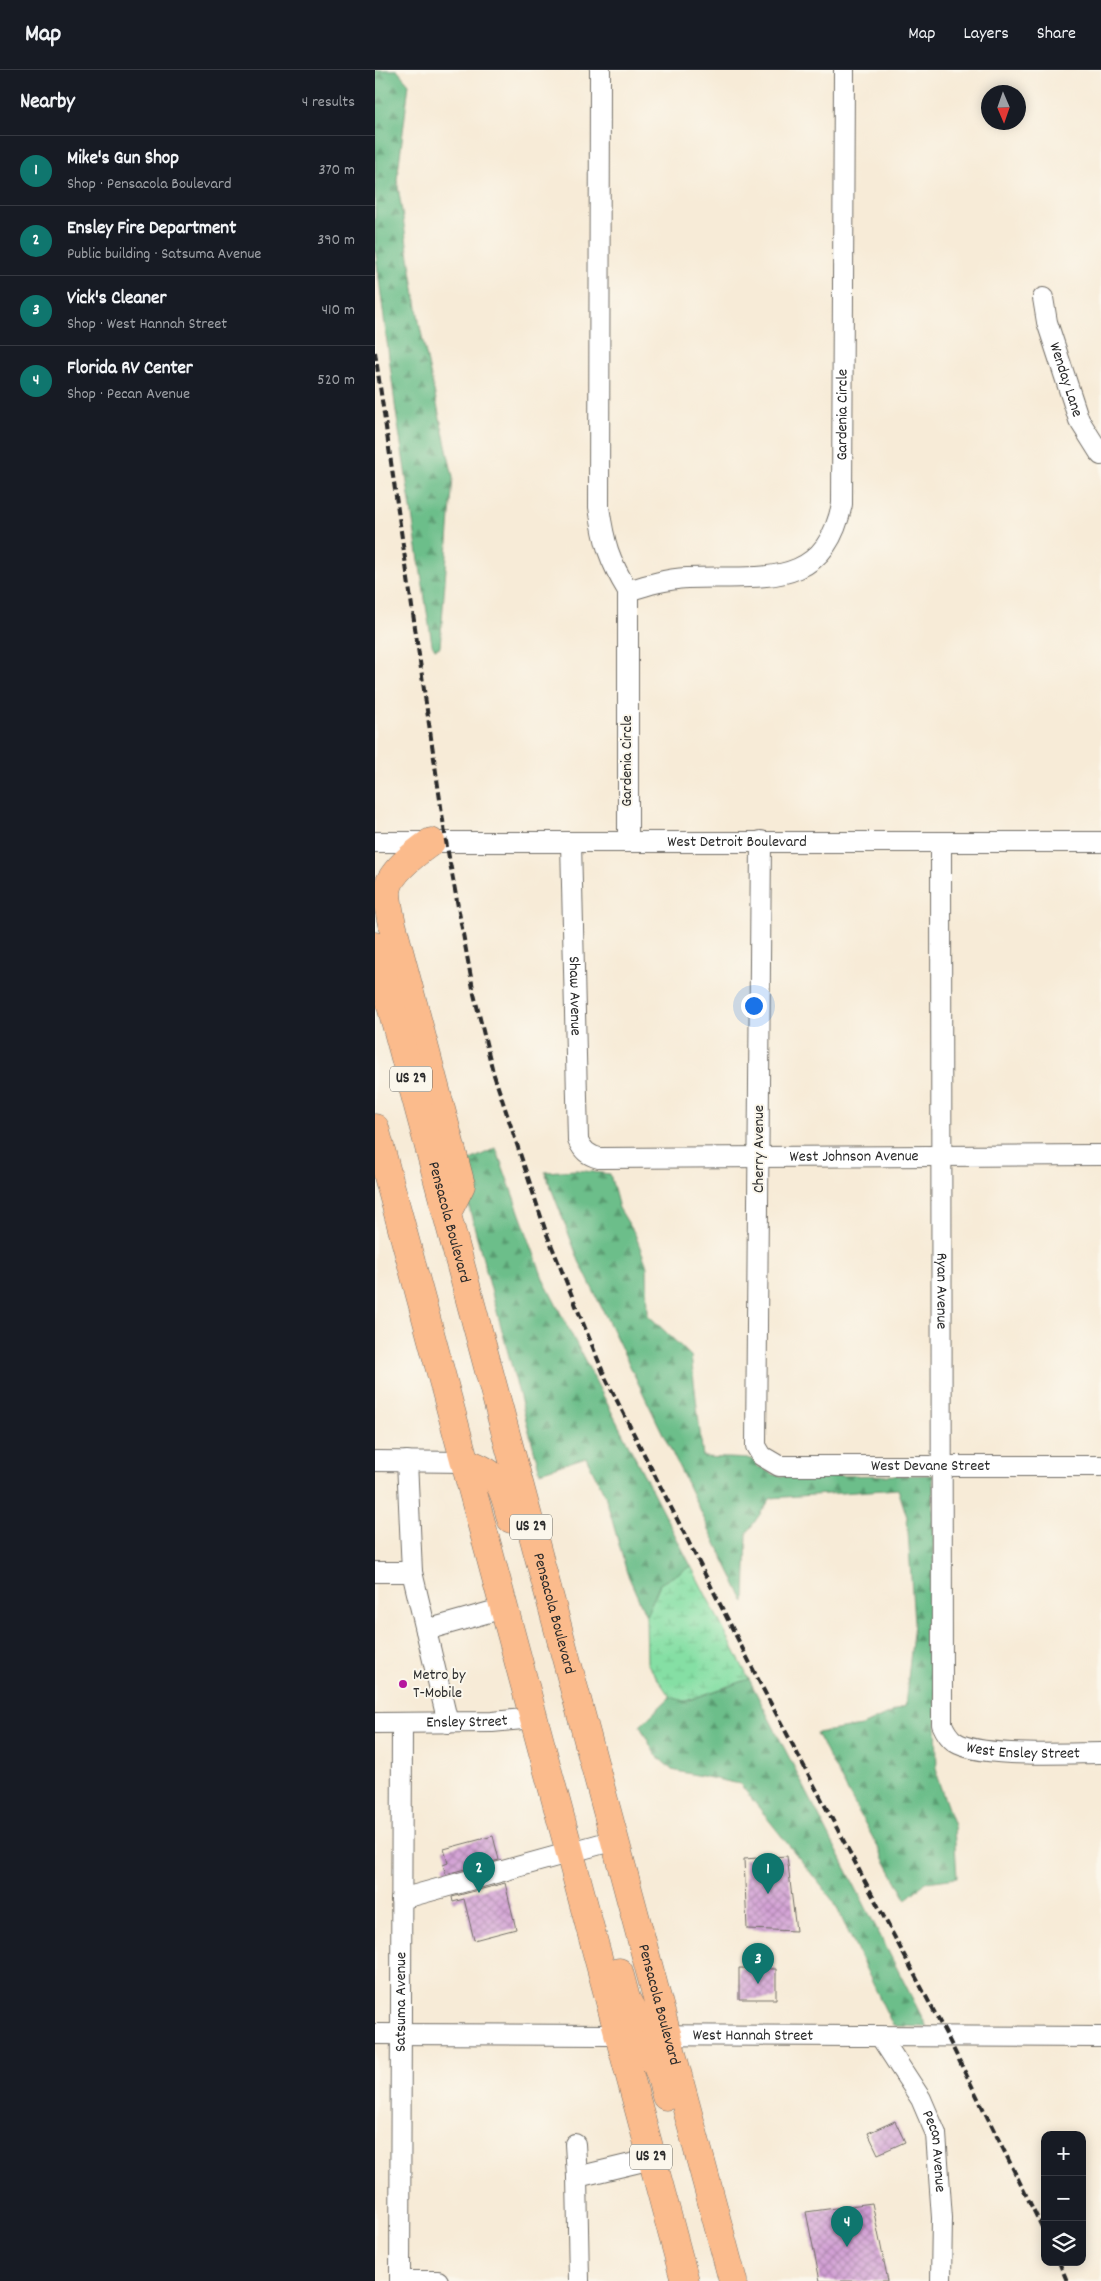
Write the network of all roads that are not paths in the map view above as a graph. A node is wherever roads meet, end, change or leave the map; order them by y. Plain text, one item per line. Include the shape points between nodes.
1 (599, 70) edge
2 (844, 70) edge
3 (1043, 298) dead end
4 (1101, 455) edge
5 (627, 591) junction
6 (628, 841) junction
7 (761, 841) junction
8 (375, 842) edge
9 (431, 842) junction
10 (571, 842) junction
11 (941, 842) junction
12 (1101, 842) edge
13 (375, 946) edge
14 (375, 1010) edge
15 (375, 1128) edge
16 (430, 1148) junction
17 (582, 1148) joint
18 (379, 1154) edge
19 (1101, 1155) edge
20 (941, 1156) junction
21 (759, 1157) junction
22 (447, 1213) junction
23 (762, 1456) joint
24 (375, 1461) edge
25 (407, 1461) junction
26 (465, 1462) junction
27 (942, 1466) junction
28 (1101, 1466) edge
29 (375, 1572) edge
30 (413, 1572) junction
31 (504, 1608) junction
32 (426, 1630) junction
33 (568, 1664) junction
34 (534, 1718) junction
35 (375, 1723) edge
36 (402, 1723) junction
37 (448, 1723) junction
38 (949, 1737) joint
39 (1101, 1753) edge
40 (615, 1840) junction
41 (578, 1850) junction
42 (401, 1899) junction
43 (375, 2034) edge
44 (400, 2034) junction
45 (618, 2034) junction
46 (667, 2034) junction
47 (879, 2036) junction
48 (1101, 2037) edge
49 (575, 2144) dead end
50 (652, 2159) junction
51 (577, 2177) junction
52 (400, 2281) edge
53 (438, 2281) edge
54 (579, 2281) edge
55 (685, 2281) edge
56 (723, 2281) edge
57 (733, 2281) edge
58 (941, 2281) edge

1 - 5 street, Gardenia Circle via 599,507 604,540 612,564
2 - 5 street, Gardenia Circle via 842,504 838,522 820,552 791,572 773,577 675,579
3 - 4 street, Wenday Lane via 1047,322 1079,420
5 - 6 street, Gardenia Circle
6 - 7 street, West Detroit Boulevard
6 - 10 street, West Detroit Boulevard
7 - 11 street, West Detroit Boulevard
7 - 21 street, Cherry Avenue
8 - 9 street, West Detroit Boulevard
9 - 10 street, West Detroit Boulevard
9 - 22 highway via 397,871 387,891 392,924 461,1185
10 - 17 street, Shaw Avenue via 578,1140
11 - 12 street, West Detroit Boulevard
11 - 20 street, Ryan Avenue
13 - 16 highway, Pensacola Boulevard / US 29
14 - 16 highway via 401,1107
15 - 18 highway, US 29
16 - 22 highway, Pensacola Boulevard / US 29
17 - 21 street, West Johnson Avenue via 599,1158
18 - 26 highway, US 29
19 - 20 street, West Johnson Avenue
20 - 21 street, West Johnson Avenue
20 - 27 street, Ryan Avenue
21 - 23 street, Cherry Avenue via 756,1446
22 - 33 highway, Pensacola Boulevard / US 29
23 - 27 street, West Devane Street via 779,1466
24 - 25 street
25 - 26 street
25 - 30 street
26 - 31 highway, US 29
26 - 33 highway via 493,1474 503,1490 536,1610
27 - 28 street, West Devane Street
27 - 38 street, Ryan Avenue via 942,1724
29 - 30 street
30 - 32 street
31 - 32 street
31 - 34 highway, US 29
32 - 37 street
33 - 40 highway, Pensacola Boulevard / US 29
34 - 37 street, Ensley Street
34 - 41 highway, US 29
35 - 36 street
36 - 37 street, Ensley Street
36 - 42 street, Satsuma Avenue
38 - 39 street, West Ensley Street via 974,1749 993,1752
40 - 41 street
40 - 46 highway, Pensacola Boulevard / US 29
41 - 42 street
41 - 45 highway, US 29
41 - 46 highway via 627,1999 637,2018
42 - 44 street, Satsuma Avenue
43 - 44 street, West Hannah Street
44 - 45 street, West Hannah Street
44 - 52 street, Satsuma Avenue
45 - 46 street, West Hannah Street
45 - 50 highway, US 29
45 - 56 highway via 646,2050 659,2067 708,2248
46 - 47 street, West Hannah Street
46 - 57 highway, Pensacola Boulevard / US 29
47 - 48 street, West Hannah Street
47 - 58 street, Pecan Avenue via 921,2099 936,2134
49 - 51 street
50 - 51 street
50 - 55 highway, US 29
51 - 54 street
52 - 53 street

